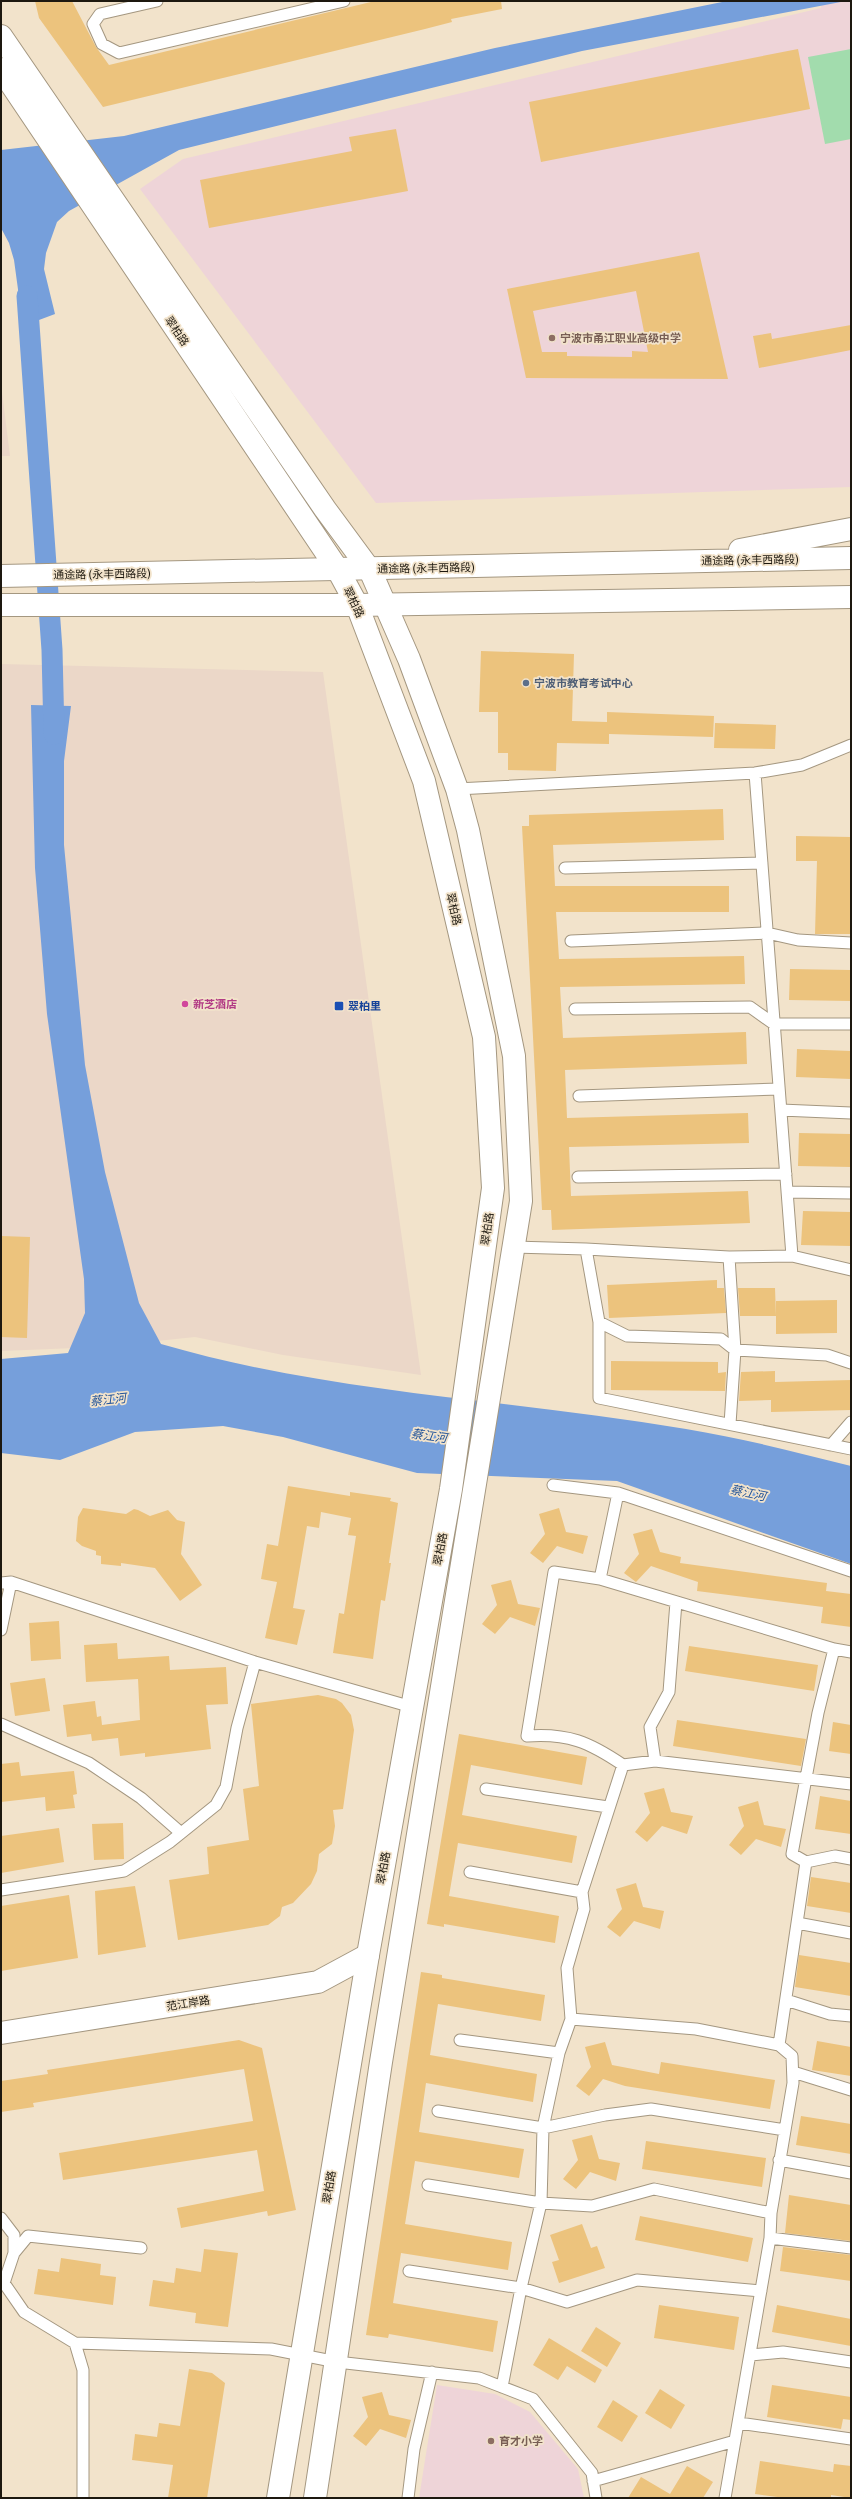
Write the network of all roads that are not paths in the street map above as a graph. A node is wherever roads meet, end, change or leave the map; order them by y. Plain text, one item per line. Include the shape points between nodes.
1 (158, 1) edge
2 (344, 1) edge
3 (1, 36) edge
4 (1, 69) edge
5 (851, 529) edge
6 (851, 558) edge
7 (681, 562) junction
8 (338, 570) junction
9 (370, 570) junction
10 (1, 576) edge
11 (851, 597) edge
12 (386, 604) junction
13 (3, 605) edge
14 (357, 605) junction
15 (851, 745) edge
16 (755, 773) junction
17 (457, 789) junction
18 (762, 863) junction
19 (565, 868) dead end
20 (767, 933) junction
21 (571, 941) dead end
22 (851, 943) edge
23 (575, 1009) dead end
24 (774, 1024) junction
25 (851, 1024) edge
26 (779, 1089) junction
27 (579, 1096) dead end
28 (781, 1110) junction
29 (851, 1113) edge
30 (786, 1174) junction
31 (578, 1178) dead end
32 (787, 1192) junction
33 (851, 1193) edge
34 (513, 1247) junction
35 (586, 1249) junction
36 (792, 1256) junction
37 (729, 1257) junction
38 (851, 1270) edge
39 (599, 1322) junction
40 (735, 1350) junction
41 (851, 1363) edge
42 (851, 1422) edge
43 (730, 1424) junction
44 (831, 1445) junction
45 (851, 1449) edge
46 (553, 1486) dead end
47 (618, 1493) junction
48 (851, 1571) edge
49 (600, 1579) junction
50 (6, 1583) edge
51 (676, 1602) junction
52 (1, 1630) edge
53 (834, 1649) junction
54 (851, 1652) edge
55 (255, 1662) junction
56 (412, 1707) junction
57 (1, 1724) edge
58 (655, 1761) junction
59 (623, 1765) junction
60 (808, 1778) junction
61 (851, 1784) edge
62 (486, 1789) dead end
63 (608, 1807) junction
64 (181, 1833) junction
65 (851, 1859) edge
66 (806, 1862) junction
67 (470, 1872) dead end
68 (1, 1890) edge
69 (582, 1892) junction
70 (797, 1923) junction
71 (851, 1933) edge
72 (368, 1955) junction
73 (786, 2000) junction
74 (851, 2016) edge
75 (571, 2019) junction
76 (1, 2033) edge
77 (460, 2040) dead end
78 (779, 2045) junction
79 (559, 2053) junction
80 (792, 2072) junction
81 (851, 2090) edge
82 (438, 2111) dead end
83 (543, 2128) junction
84 (785, 2130) junction
85 (779, 2160) junction
86 (851, 2173) edge
87 (428, 2185) dead end
88 (541, 2203) junction
89 (770, 2213) junction
90 (1, 2218) edge
91 (770, 2238) junction
92 (141, 2248) dead end
93 (851, 2248) edge
94 (14, 2253) junction
95 (409, 2270) dead end
96 (2, 2284) edge
97 (521, 2288) junction
98 (761, 2291) junction
99 (75, 2343) junction
100 (301, 2355) junction
101 (751, 2355) junction
102 (337, 2362) junction
103 (851, 2362) edge
104 (432, 2372) junction
105 (502, 2387) junction
106 (739, 2423) junction
107 (851, 2439) edge
108 (736, 2441) junction
109 (593, 2481) junction
110 (83, 2498) edge
111 (278, 2498) edge
112 (315, 2498) edge
113 (408, 2498) edge
114 (596, 2498) edge
115 (725, 2498) edge

1 - 2 lane via 100,14 93,24 102,44 120,53
3 - 9 main road, 翠柏路 via 325,509
4 - 8 main road, 翠柏路
5 - 7 main road
6 - 7 main road, 通途路 (永丰西路段)
7 - 9 main road, 通途路 (永丰西路段)
8 - 9 main road, 通途路 (永丰西路段)
8 - 10 main road, 通途路 (永丰西路段)
8 - 14 main road, 翠柏路
9 - 12 main road, 翠柏路
11 - 12 main road
12 - 14 main road
12 - 17 main road, 翠柏路
13 - 14 main road
14 - 56 main road, 翠柏路 via 424,781 484,1037 493,1188 451,1489
15 - 16 lane via 802,765
16 - 17 lane
16 - 18 lane
17 - 34 main road, 翠柏路 via 468,830 514,1056 520,1202
18 - 19 lane
18 - 20 lane
20 - 21 lane
20 - 22 lane via 798,940
20 - 24 lane
23 - 24 lane via 750,1007
24 - 25 lane
24 - 26 lane
26 - 27 lane
26 - 28 lane
28 - 29 lane
28 - 30 lane
30 - 31 lane
30 - 32 lane
32 - 33 lane
32 - 36 lane
34 - 35 lane
34 - 102 main road, 翠柏路 via 381,2062
35 - 37 lane
35 - 39 lane
36 - 37 lane
36 - 38 lane
37 - 40 lane
39 - 40 lane via 627,1336 721,1339
39 - 43 lane via 599,1398
40 - 41 lane via 827,1356
40 - 43 lane
42 - 44 lane
43 - 44 lane
44 - 45 lane
46 - 47 lane
47 - 48 lane
47 - 49 lane
49 - 51 lane
49 - 59 lane via 554,1572 527,1736 552,1734 593,1745
50 - 52 lane
50 - 55 lane
51 - 53 lane
51 - 58 lane via 669,1692 650,1727
53 - 54 lane
53 - 60 lane via 818,1713
55 - 56 lane
55 - 64 lane via 237,1728 226,1787 216,1805
56 - 72 main road, 翠柏路
57 - 64 lane via 89,1763 141,1798
58 - 59 lane
58 - 60 lane
59 - 63 lane
60 - 61 lane
60 - 66 lane via 792,1854
62 - 63 lane
63 - 69 lane
64 - 68 lane via 124,1871
65 - 66 lane via 834,1856
66 - 70 lane
67 - 69 lane
69 - 75 lane via 584,1909 567,1968
70 - 71 lane
70 - 73 lane
72 - 76 main road, 范江岸路 via 318,1982
72 - 100 main road, 翠柏路
73 - 74 lane via 830,2014
73 - 78 lane
75 - 78 lane via 696,2029
75 - 79 lane
77 - 79 lane
78 - 80 lane via 792,2056
79 - 83 lane
80 - 81 lane
80 - 84 lane
82 - 83 lane
83 - 84 lane via 605,2115 651,2109
83 - 88 lane
84 - 85 lane
85 - 86 lane
85 - 89 lane
87 - 88 lane
88 - 89 lane via 592,2206 654,2189
88 - 97 lane
89 - 91 lane
90 - 94 lane via 14,2235
91 - 93 lane
91 - 98 lane
92 - 94 lane via 28,2236
94 - 96 lane
95 - 97 lane
96 - 99 lane via 24,2312
97 - 98 lane via 567,2302 637,2280
97 - 105 lane
98 - 101 lane
99 - 100 lane via 271,2348
99 - 110 lane via 83,2370
100 - 102 lane
100 - 111 main road, 翠柏路
101 - 103 lane via 783,2352
101 - 106 lane
102 - 104 lane
102 - 112 main road, 翠柏路
104 - 105 lane via 479,2378
104 - 113 lane via 414,2450
105 - 109 lane via 533,2398 592,2473
106 - 107 lane
106 - 108 lane
108 - 109 lane
108 - 115 lane
109 - 114 lane

